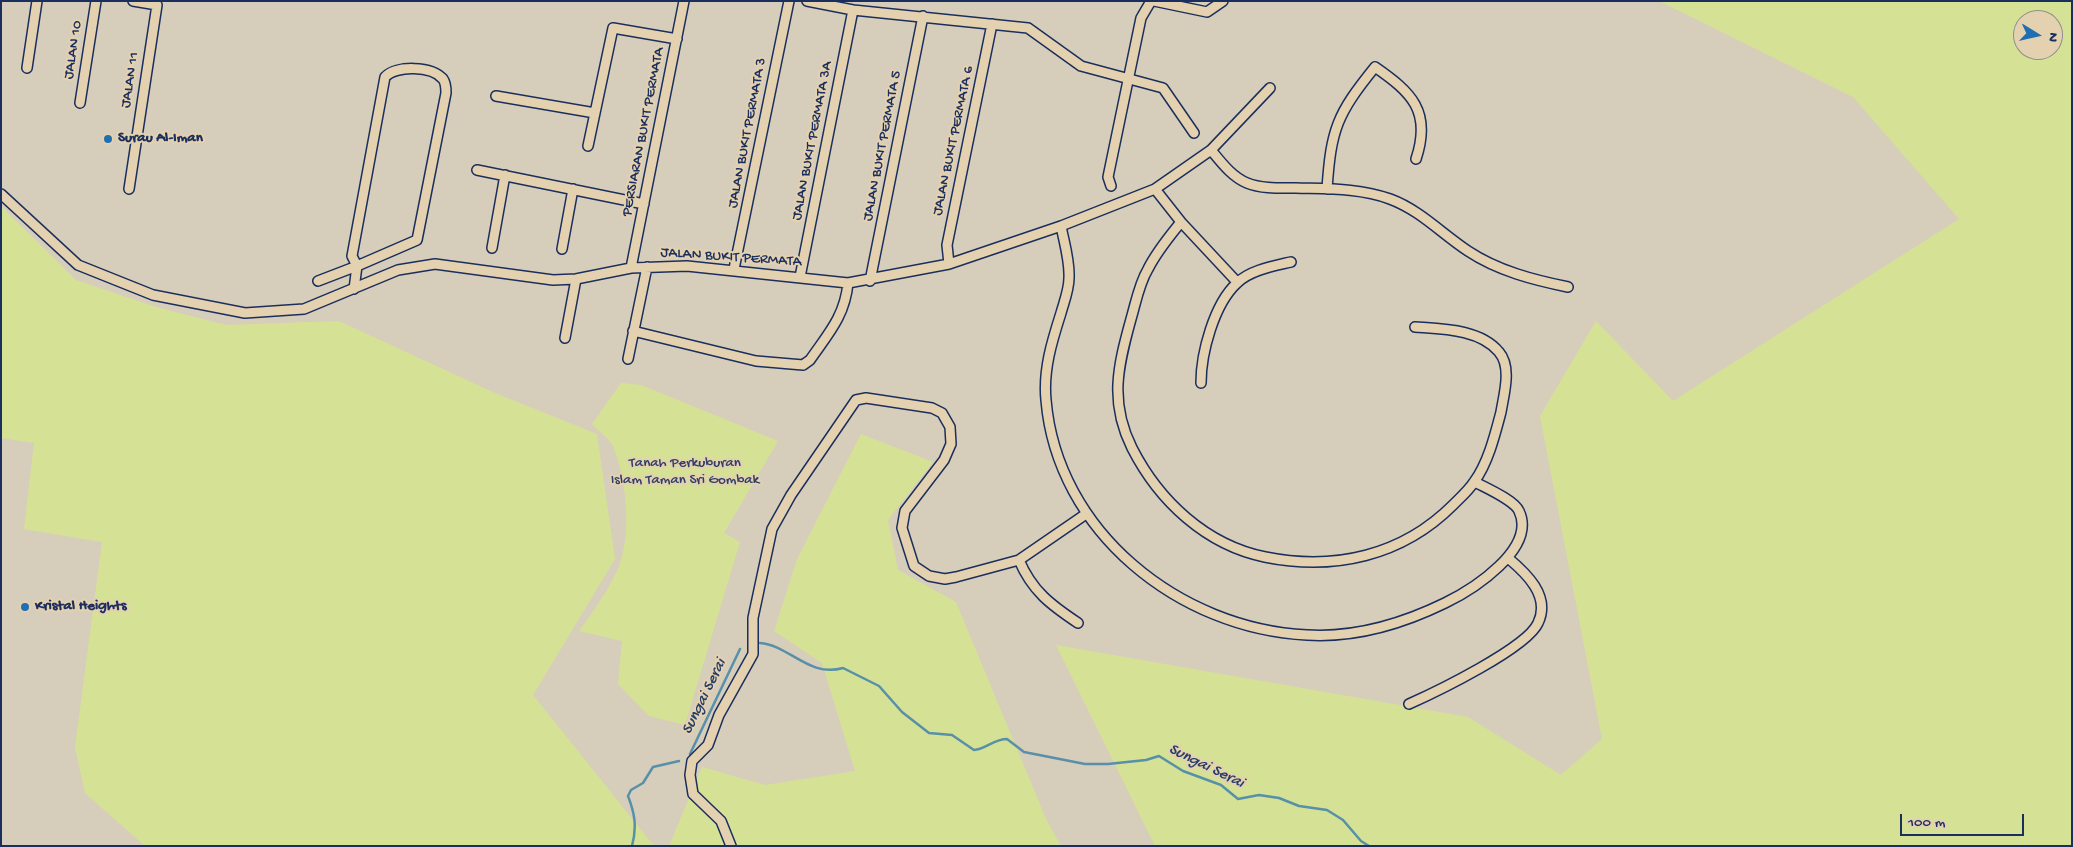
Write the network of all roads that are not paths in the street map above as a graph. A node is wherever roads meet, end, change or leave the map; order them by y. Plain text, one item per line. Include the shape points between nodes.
1 (37, 1) edge
2 (96, 1) edge
3 (133, 1) edge
4 (684, 1) edge
5 (789, 1) edge
6 (807, 1) edge
7 (1153, 1) edge
8 (1222, 1) edge
9 (852, 10) junction
10 (923, 16) junction
11 (992, 24) junction
12 (677, 39) junction
13 (27, 68) dead end
14 (1128, 78) junction
15 (1270, 88) dead end
16 (496, 96) dead end
17 (80, 103) dead end
18 (595, 113) junction
19 (1194, 133) dead end
20 (588, 146) dead end
21 (1211, 150) junction
22 (1416, 159) dead end
23 (477, 170) dead end
24 (505, 175) junction
25 (1111, 186) dead end
26 (129, 189) dead end
27 (573, 189) junction
28 (1155, 189) junction
29 (1327, 189) junction
30 (1, 194) edge
31 (644, 204) junction
32 (1181, 222) junction
33 (1061, 226) junction
34 (492, 248) dead end
35 (562, 249) dead end
36 (1291, 262) dead end
37 (949, 264) junction
38 (357, 266) junction
39 (647, 266) junction
40 (631, 268) junction
41 (734, 269) junction
42 (800, 277) junction
43 (576, 280) junction
44 (870, 280) junction
45 (318, 281) dead end
46 (1237, 282) junction
47 (848, 283) junction
48 (1568, 287) dead end
49 (354, 289) junction
50 (1416, 327) dead end
51 (633, 331) junction
52 (565, 338) dead end
53 (628, 358) dead end
54 (1201, 383) dead end
55 (1474, 482) junction
56 (1086, 514) junction
57 (1508, 558) junction
58 (1019, 560) junction
59 (1078, 623) dead end
60 (1409, 704) dead end
61 (731, 846) edge

1 - 13 street
2 - 17 street, JALAN 10
3 - 26 street, JALAN 11 via 156,5
4 - 12 street, PERSIARAN BUKIT PERMATA
5 - 41 street, JALAN BUKIT PERMATA 3
6 - 9 street
7 - 8 street via 1207,12
7 - 14 street via 1141,18
9 - 10 street
9 - 42 street, JALAN BUKIT PERMATA 3A
10 - 11 street
10 - 44 street, JALAN BUKIT PERMATA 5
11 - 14 street via 1028,28 1081,66
11 - 37 street, JALAN BUKIT PERMATA 6 via 947,245
12 - 18 street via 613,28
12 - 31 street, PERSIARAN BUKIT PERMATA
14 - 19 street via 1163,88
14 - 25 street via 1108,177
15 - 21 street, JALAN BUKIT PERMATA
16 - 18 street
18 - 20 street
21 - 28 street, JALAN BUKIT PERMATA
21 - 29 street via 1229,171 1246,182 1265,187
22 - 29 street via 1422,136 1418,111 1410,94 1375,67 1350,98 1336,126 1330,150
23 - 24 street
24 - 27 street
24 - 34 street
27 - 31 street
27 - 35 street
28 - 32 street
28 - 33 street, JALAN BUKIT PERMATA
29 - 48 street via 1390,199 1414,211 1469,252 1490,263
30 - 49 street, JALAN BUKIT PERMATA via 78,265 153,295 245,313 304,309
31 - 40 street, PERSIARAN BUKIT PERMATA
32 - 46 street
32 - 55 street via 1157,252 1141,284 1117,374 1124,430 1144,471 1168,502 1200,528 1250,554 1298,563 1329,562 1364,556 1401,543 1440,518
33 - 37 street, JALAN BUKIT PERMATA
33 - 56 street via 1070,279 1048,358 1046,400 1058,456
36 - 46 street via 1269,267
37 - 44 street, JALAN BUKIT PERMATA
38 - 38 street via 417,240 446,93 444,80 439,75 399,68 385,77 352,256
38 - 45 street
38 - 49 street
39 - 40 street, JALAN BUKIT PERMATA
39 - 41 street, JALAN BUKIT PERMATA
39 - 51 street
40 - 43 street, JALAN BUKIT PERMATA
41 - 42 street, JALAN BUKIT PERMATA
42 - 47 street, JALAN BUKIT PERMATA
43 - 49 street, JALAN BUKIT PERMATA via 553,280 435,264 398,270
43 - 52 street
44 - 47 street, JALAN BUKIT PERMATA
46 - 54 street via 1209,332 1201,364
47 - 51 street via 841,314 810,360 803,365 756,361
50 - 55 street via 1475,336 1499,352 1506,370 1498,423
51 - 53 street
55 - 57 street via 1514,504 1519,511 1521,533
56 - 57 street via 1125,559 1175,597 1230,620 1287,634 1334,635 1384,627 1447,602
56 - 58 street
57 - 60 street via 1535,585 1540,600 1538,623 1504,653
58 - 59 street via 1027,580 1053,607
58 - 61 street via 945,579 929,576 914,566 902,528 905,511 944,460 951,444 950,426 942,414 932,408 866,398 856,400 790,495 772,529 753,618 753,654 719,716 708,745 692,761 693,794 721,821

